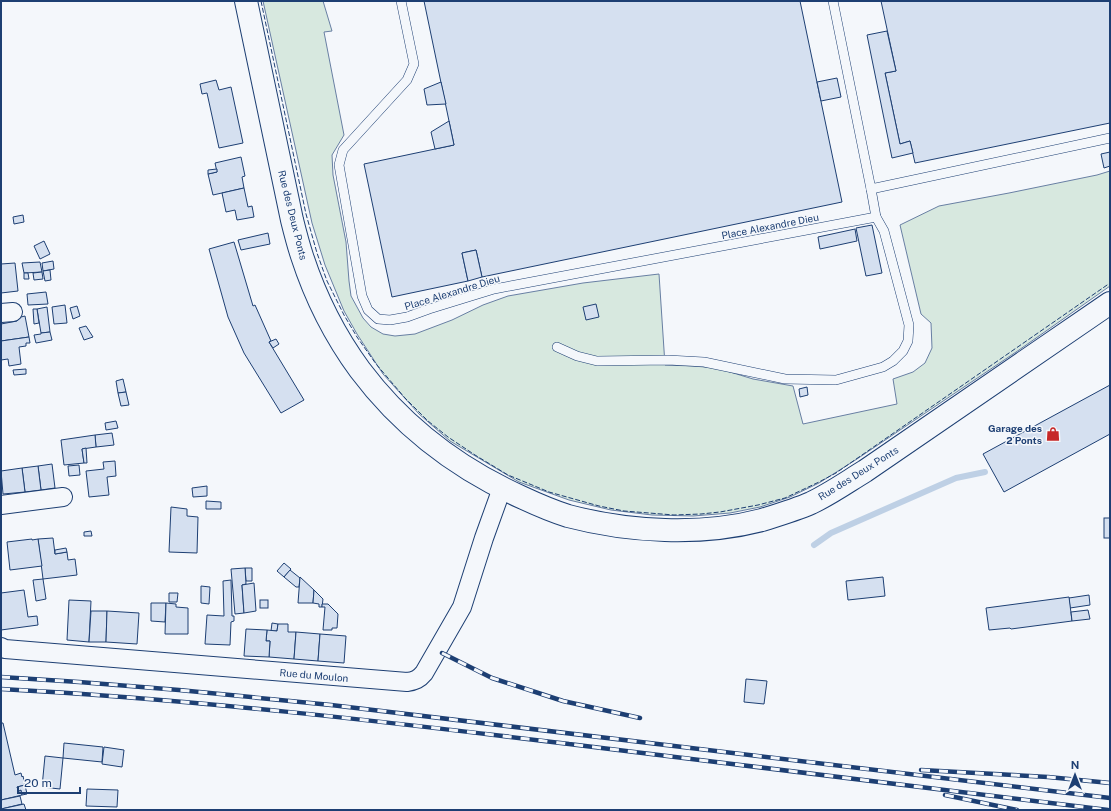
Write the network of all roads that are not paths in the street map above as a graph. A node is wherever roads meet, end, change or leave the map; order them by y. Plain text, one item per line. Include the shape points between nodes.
1 (246, 1) edge
2 (401, 1) edge
3 (833, 1) edge
4 (1110, 138) edge
5 (871, 189) junction
6 (876, 217) junction
7 (1110, 303) edge
8 (557, 347) dead end
9 (502, 488) junction
10 (63, 497) dead end
11 (1, 505) edge
12 (1, 647) edge

1 - 9 main road, Rue des Deux Ponts via 292,220 301,255 326,314 360,370 401,417 421,436 445,453
2 - 6 lane, Place Alexandre Dieu via 414,64 407,80 343,150 339,165 362,296 368,310 378,318 406,318 494,289
3 - 5 lane
4 - 5 lane
5 - 6 lane
6 - 8 lane via 884,231 909,325 908,341 903,351 883,368 836,380 784,379 704,362 597,361
7 - 9 main road, Rue des Deux Ponts via 835,490 810,503 762,520 699,530 648,529 592,522 567,515
9 - 12 street, Rue du Moulon via 462,607 424,673 414,681 399,682
10 - 11 street

